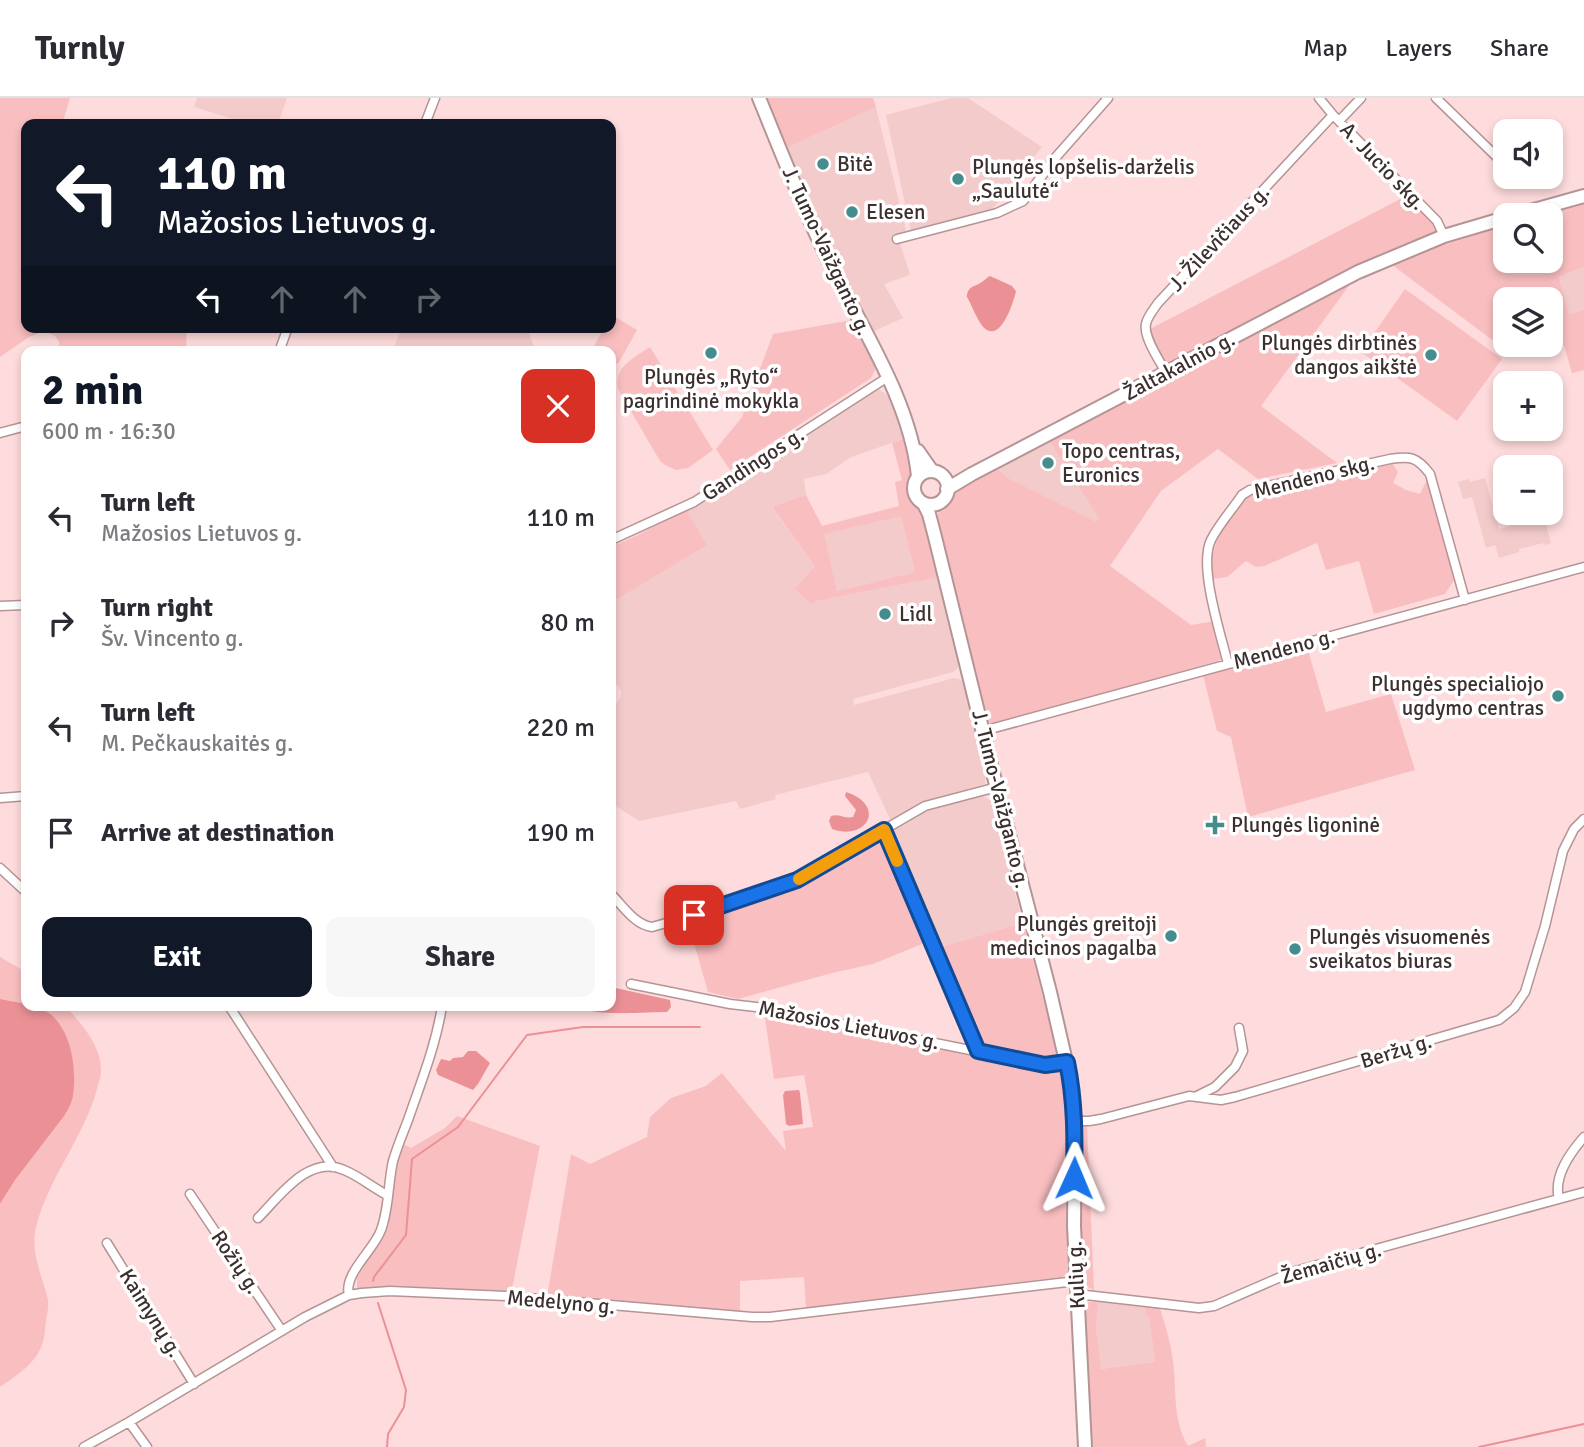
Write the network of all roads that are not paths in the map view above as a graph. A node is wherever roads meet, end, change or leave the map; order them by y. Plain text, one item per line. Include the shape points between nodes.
1 (435, 98) edge
2 (759, 98) edge
3 (1108, 98) edge
4 (1319, 98) edge
5 (1361, 98) edge
6 (1436, 98) edge
7 (1336, 118) junction
8 (427, 119) edge
9 (1493, 153) edge
10 (1584, 196) edge
11 (1559, 203) edge
12 (1493, 222) edge
13 (1444, 236) junction
14 (897, 239) dead end
15 (1166, 373) junction
16 (888, 377) junction
17 (21, 427) edge
18 (0, 433) edge
19 (912, 442) junction
20 (932, 471) junction
21 (918, 476) junction
22 (946, 484) junction
23 (931, 504) junction
24 (616, 538) edge
25 (1584, 567) edge
26 (1465, 600) junction
27 (21, 605) edge
28 (0, 606) edge
29 (1228, 664) junction
30 (983, 731) junction
31 (997, 787) junction
32 (21, 796) edge
33 (0, 798) edge
34 (1584, 819) edge
35 (884, 830) junction
36 (0, 868) edge
37 (21, 887) edge
38 (616, 899) edge
39 (631, 984) dead end
40 (232, 1011) edge
41 (441, 1011) edge
42 (1239, 1028) dead end
43 (978, 1051) junction
44 (1067, 1062) junction
45 (1197, 1096) junction
46 (1075, 1121) junction
47 (1584, 1137) edge
48 (333, 1167) junction
49 (1584, 1192) edge
50 (190, 1194) dead end
51 (387, 1195) junction
52 (1559, 1199) junction
53 (258, 1218) dead end
54 (107, 1243) dead end
55 (1077, 1288) junction
56 (349, 1296) junction
57 (282, 1331) junction
58 (194, 1384) junction
59 (129, 1422) junction
60 (84, 1447) edge
61 (147, 1447) edge
62 (1085, 1447) edge

1 - 8 street
2 - 16 main road, J. Tumo-Vaižganto g. via 824,251
3 - 14 street via 1023,201 997,214
4 - 7 street, A. Jucio skg.
5 - 7 street, J. Žilevičiaus g.
6 - 9 street
7 - 13 street, A. Jucio skg. via 1437,221
7 - 15 street, J. Žilevičiaus g. via 1150,315 1146,335
10 - 11 main road
12 - 13 main road, Žaltakalnio g.
13 - 15 main road, Žaltakalnio g. via 1327,287
15 - 22 main road, Žaltakalnio g.
16 - 19 main road, J. Tumo-Vaižganto g.
16 - 24 street, Gandingos g. via 694,502
17 - 18 street
19 - 20 main road, J. Tumo-Vaižganto g.
19 - 21 main road, J. Tumo-Vaižganto g.
20 - 21 main road
20 - 22 main road
21 - 23 main road via 914,493
22 - 23 main road via 944,498
23 - 30 main road, J. Tumo-Vaižganto g.
25 - 26 street, Mendeno g.
26 - 29 street, Mendeno g.
26 - 29 street, Mendeno skg. via 1430,474 1409,456 1250,490 1211,541 1207,554 1208,580
27 - 28 street
29 - 30 street, Mendeno g.
30 - 31 main road, J. Tumo-Vaižganto g.
31 - 35 street via 925,806
31 - 44 main road, J. Tumo-Vaižganto g.
32 - 33 street
34 - 45 street, Beržų g. via 1563,850 1525,992 1499,1020 1235,1097
35 - 38 street via 797,880 652,927 636,920
35 - 43 street
36 - 37 street
39 - 43 street, Mažosios Lietuvos g.
40 - 48 street
41 - 51 street via 394,1158
42 - 45 street via 1243,1051 1235,1067 1215,1087
43 - 44 street, Mažosios Lietuvos g. via 1045,1065
44 - 46 main road, Kulių g.
45 - 46 street, Beržų g.
46 - 55 main road, Kulių g.
47 - 52 street via 1559,1177
48 - 51 street
48 - 53 street via 306,1172
49 - 52 street, Žemaičių g.
50 - 57 street, Rožių g.
51 - 56 street via 381,1230 353,1273
52 - 55 street, Žemaičių g. via 1292,1272 1213,1306 1199,1308
54 - 58 street, Kaimynų g.
55 - 56 street, Medelyno g. via 770,1317 493,1296 390,1291
55 - 62 main road, Kulių g.
56 - 57 street, Medelyno g.
57 - 58 street, Medelyno g.
58 - 59 street, Medelyno g.
59 - 60 street, Medelyno g.
59 - 61 street

